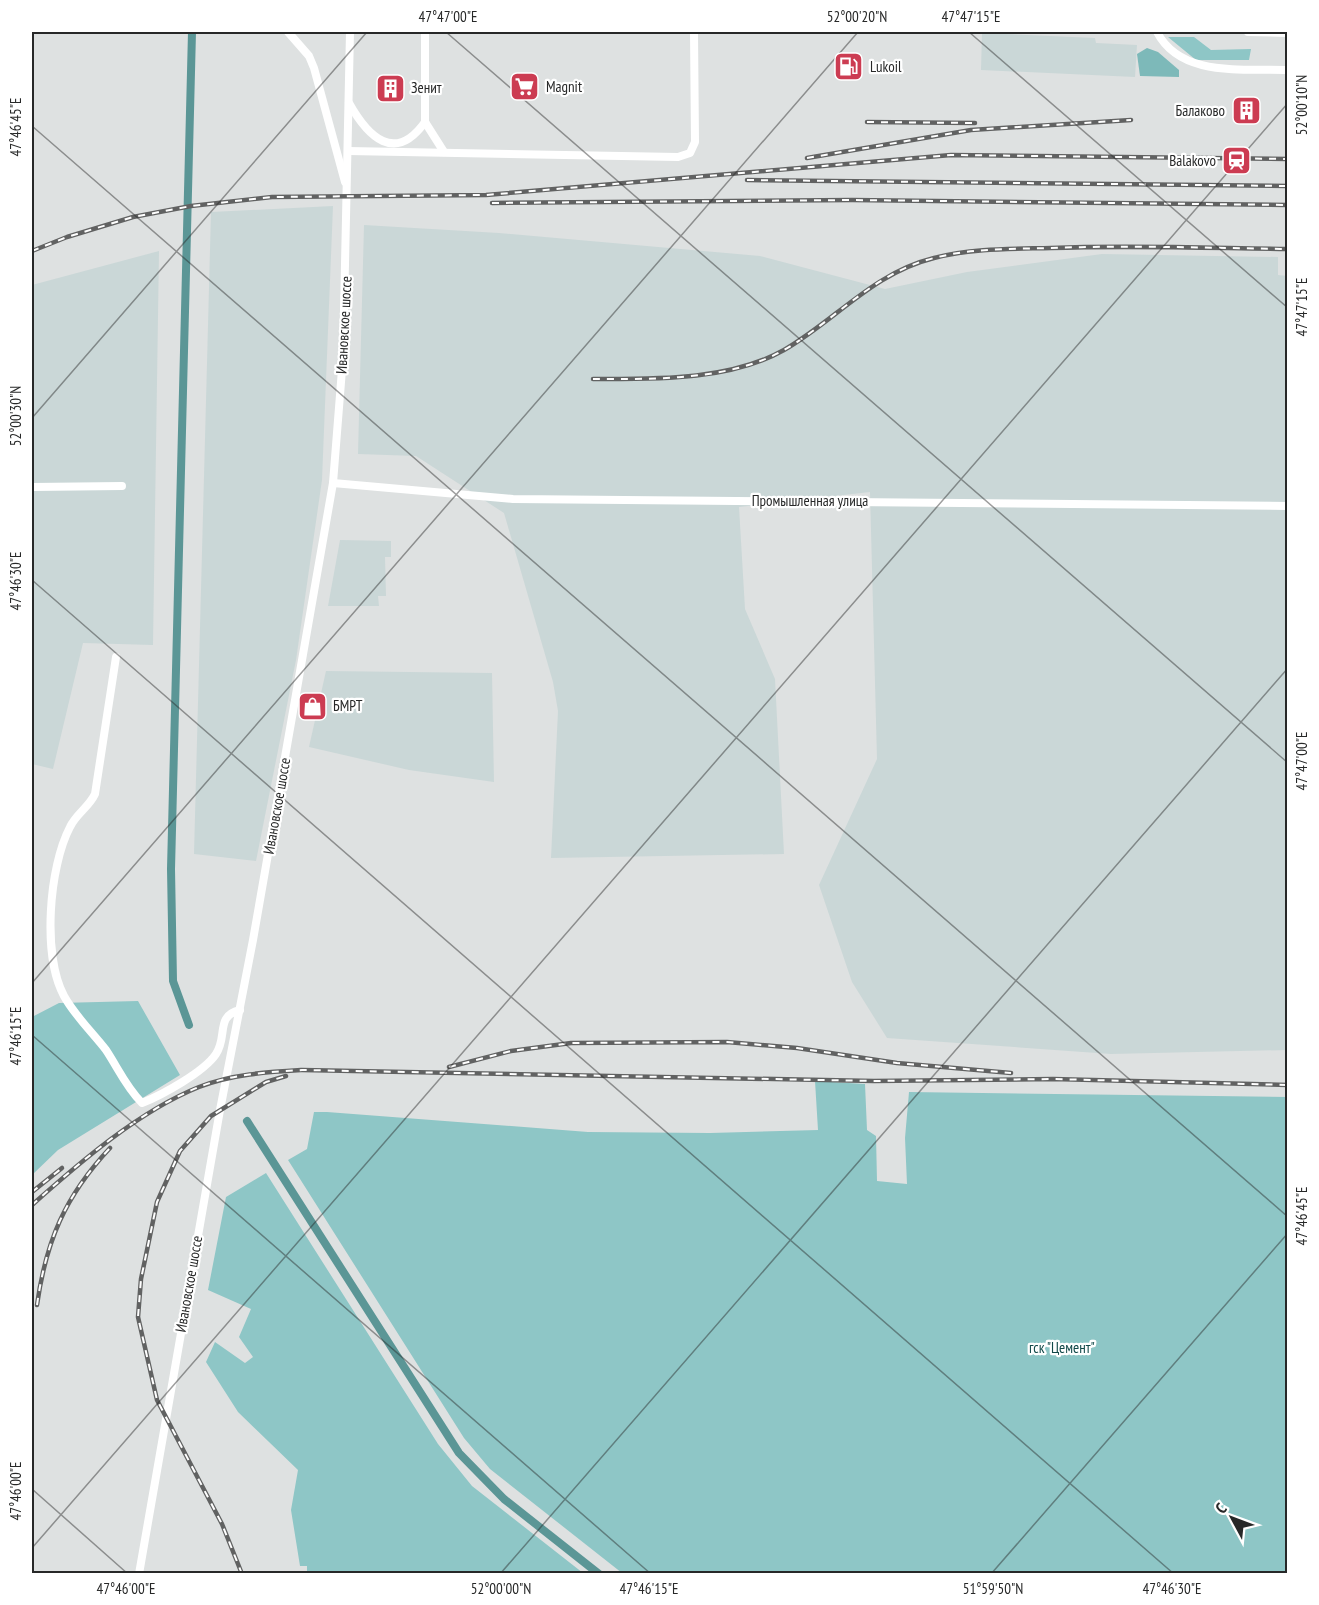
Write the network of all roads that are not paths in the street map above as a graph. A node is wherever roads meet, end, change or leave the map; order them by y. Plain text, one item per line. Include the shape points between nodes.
1 (288, 32) edge
2 (350, 32) edge
3 (424, 32) edge
4 (694, 32) edge
5 (1157, 32) edge
6 (1248, 32) edge
7 (1287, 33) edge
8 (1287, 70) edge
9 (349, 103) junction
10 (425, 122) junction
11 (348, 151) junction
12 (444, 152) junction
13 (347, 190) junction
14 (333, 483) junction
15 (122, 486) dead end
16 (32, 487) edge
17 (1287, 506) edge
18 (116, 657) dead end
19 (240, 1010) junction
20 (139, 1574) edge

1 - 13 street via 314,68
2 - 9 street, Ивановское шоссе
3 - 10 street
4 - 12 street via 694,142 690,153 678,157
5 - 8 street via 1170,49 1200,66
6 - 7 street
9 - 10 street via 362,126 388,143 402,142 416,134
9 - 11 street, Ивановское шоссе
10 - 12 street
11 - 12 street
11 - 13 street, Ивановское шоссе
13 - 14 street, Ивановское шоссе via 343,357
14 - 17 street, Промышленная улица via 513,500
14 - 19 street, Ивановское шоссе
15 - 16 street
18 - 19 street via 95,794 70,825 55,869 51,950 63,994 142,1102 167,1093 212,1060 222,1043 225,1017
19 - 20 street, Ивановское шоссе

